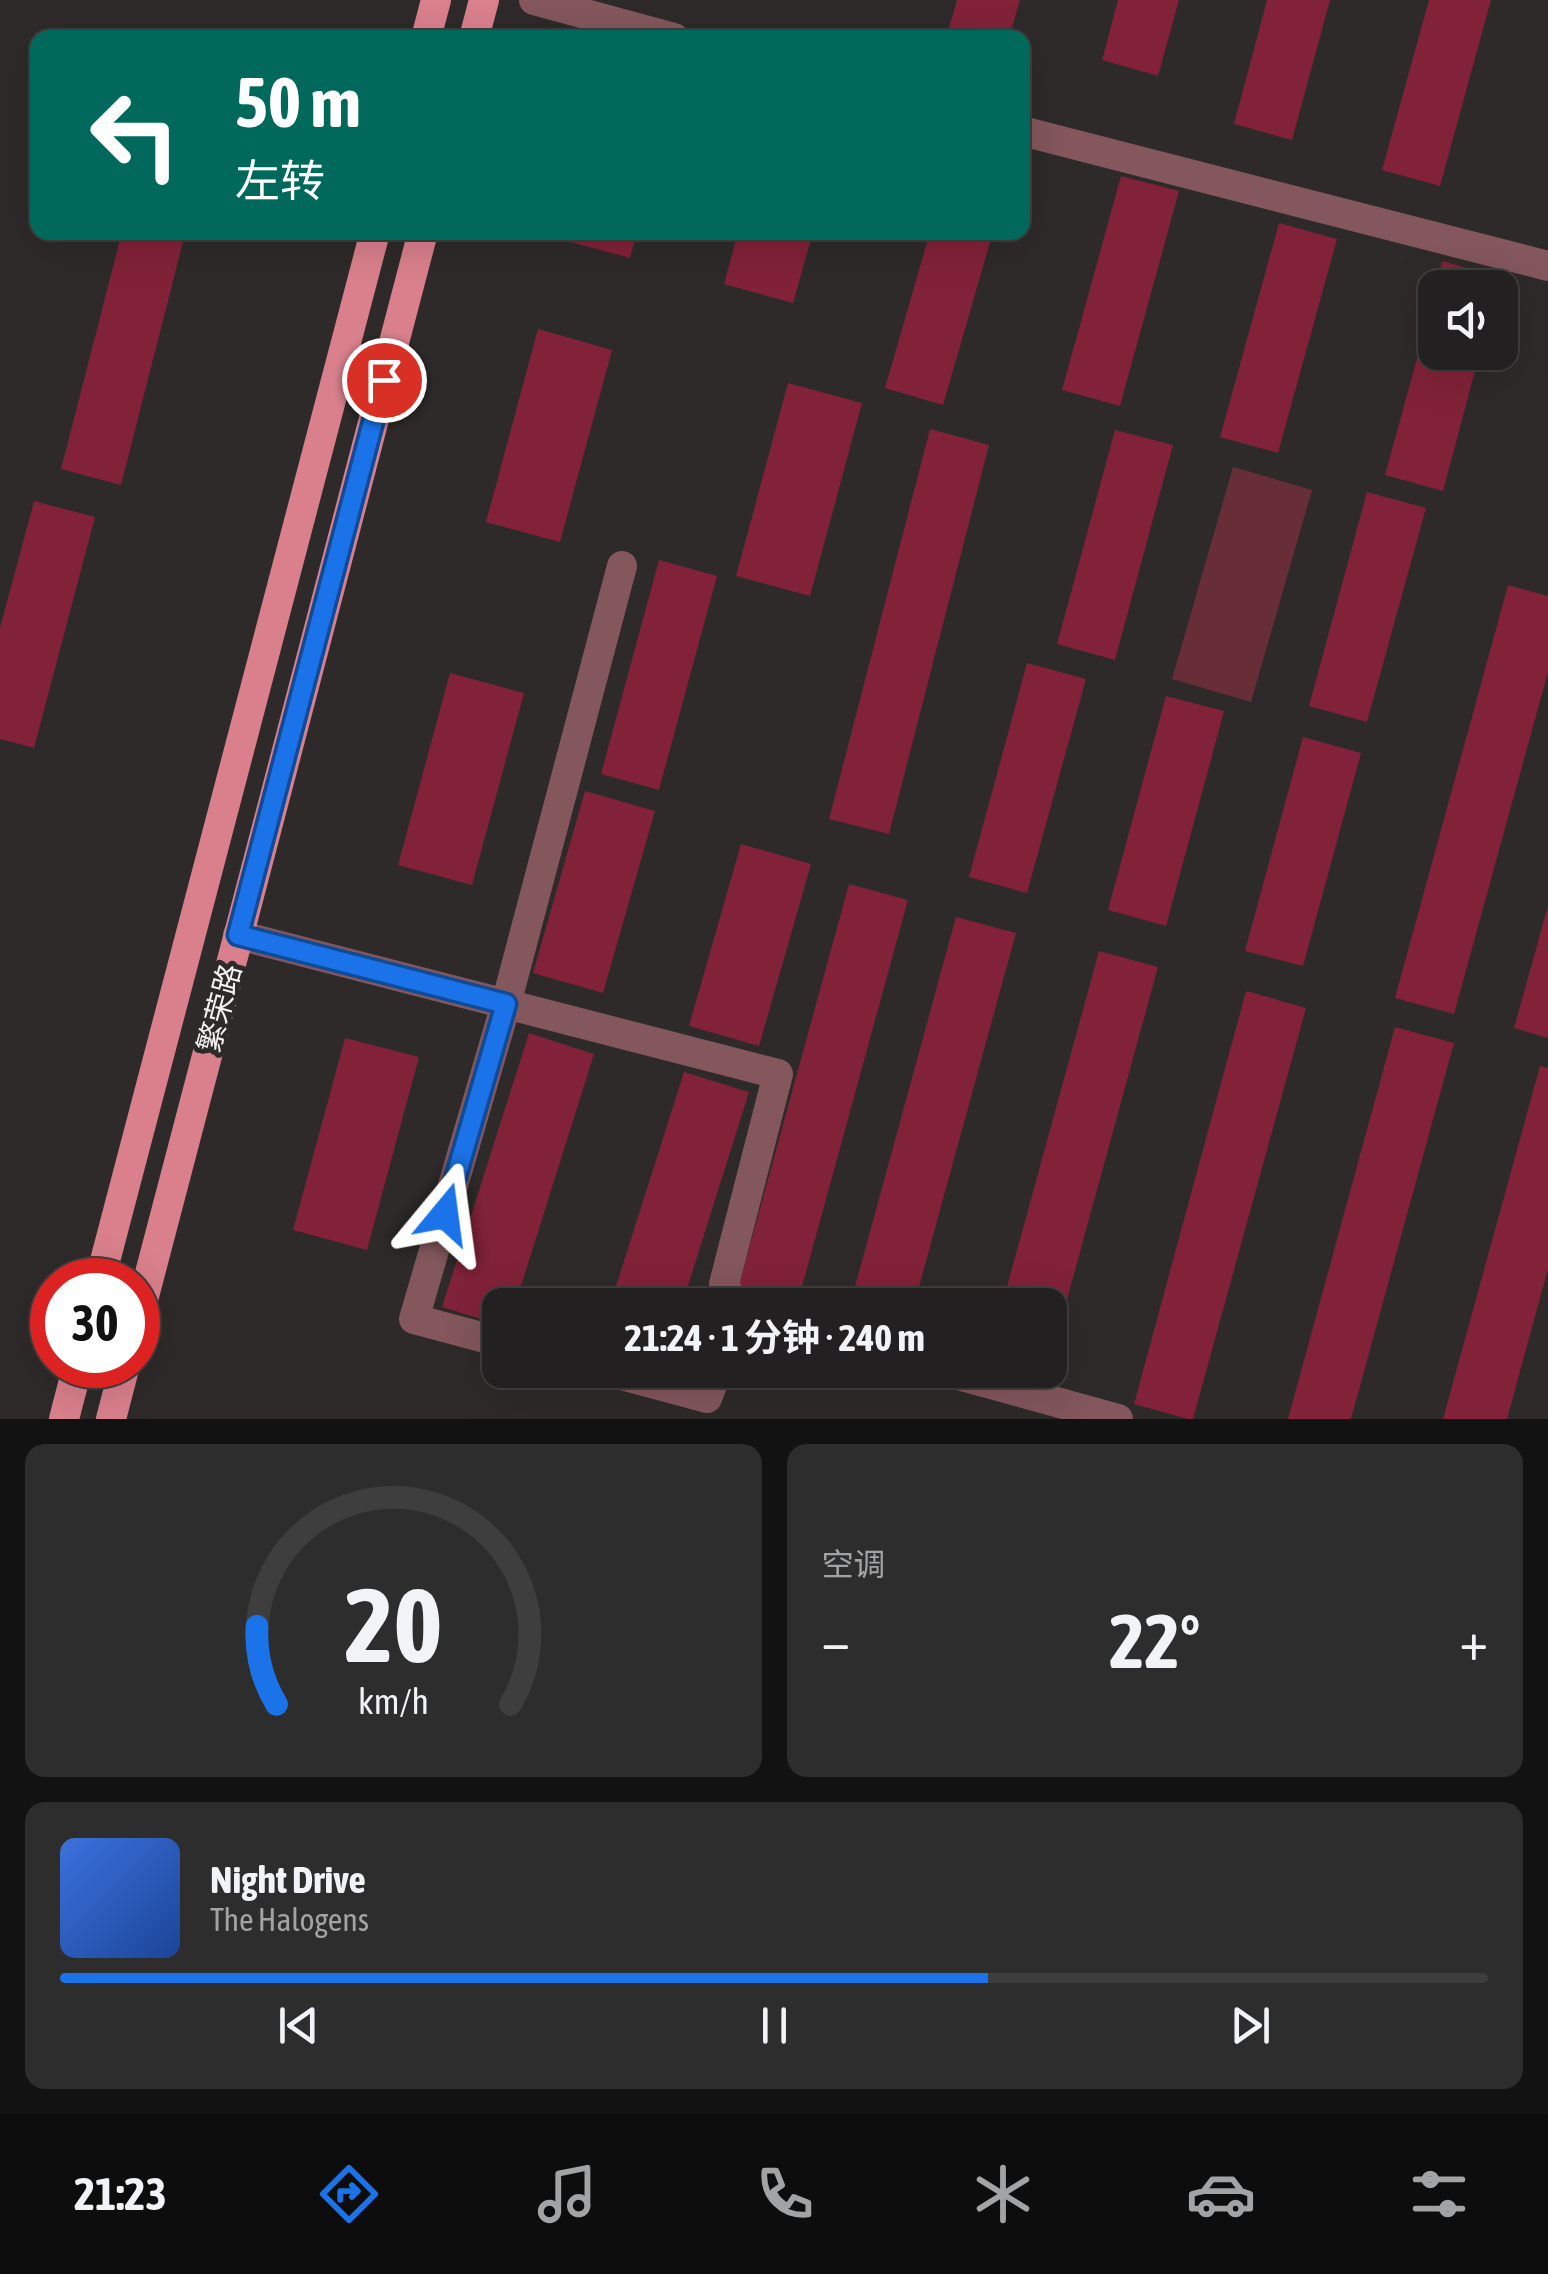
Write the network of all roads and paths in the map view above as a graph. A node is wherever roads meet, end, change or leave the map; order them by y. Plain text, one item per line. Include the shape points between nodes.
1 (436, 0) edge
2 (484, 0) edge
3 (534, 0) edge
4 (428, 30) edge
5 (476, 30) edge
6 (645, 30) edge
7 (1030, 133) edge
8 (373, 240) edge
9 (420, 240) edge
10 (1548, 266) edge
11 (622, 566) dead end
12 (238, 935) junction
13 (506, 1004) junction
14 (106, 1258) edge
15 (154, 1258) edge
16 (726, 1288) edge
17 (482, 1337) edge
18 (72, 1388) edge
19 (119, 1388) edge
20 (670, 1388) edge
21 (711, 1388) edge
22 (1005, 1388) edge
23 (64, 1419) edge
24 (111, 1419) edge
25 (1118, 1419) edge

1 - 4 main road
2 - 5 main road
3 - 6 street
7 - 10 street
8 - 14 main road, 繁荣路
9 - 12 main road, 繁荣路
11 - 13 street
12 - 13 street
12 - 15 main road, 繁荣路
13 - 16 street via 778,1074
13 - 17 street via 414,1319
18 - 23 main road
19 - 24 main road
20 - 21 street via 707,1398
22 - 25 street

